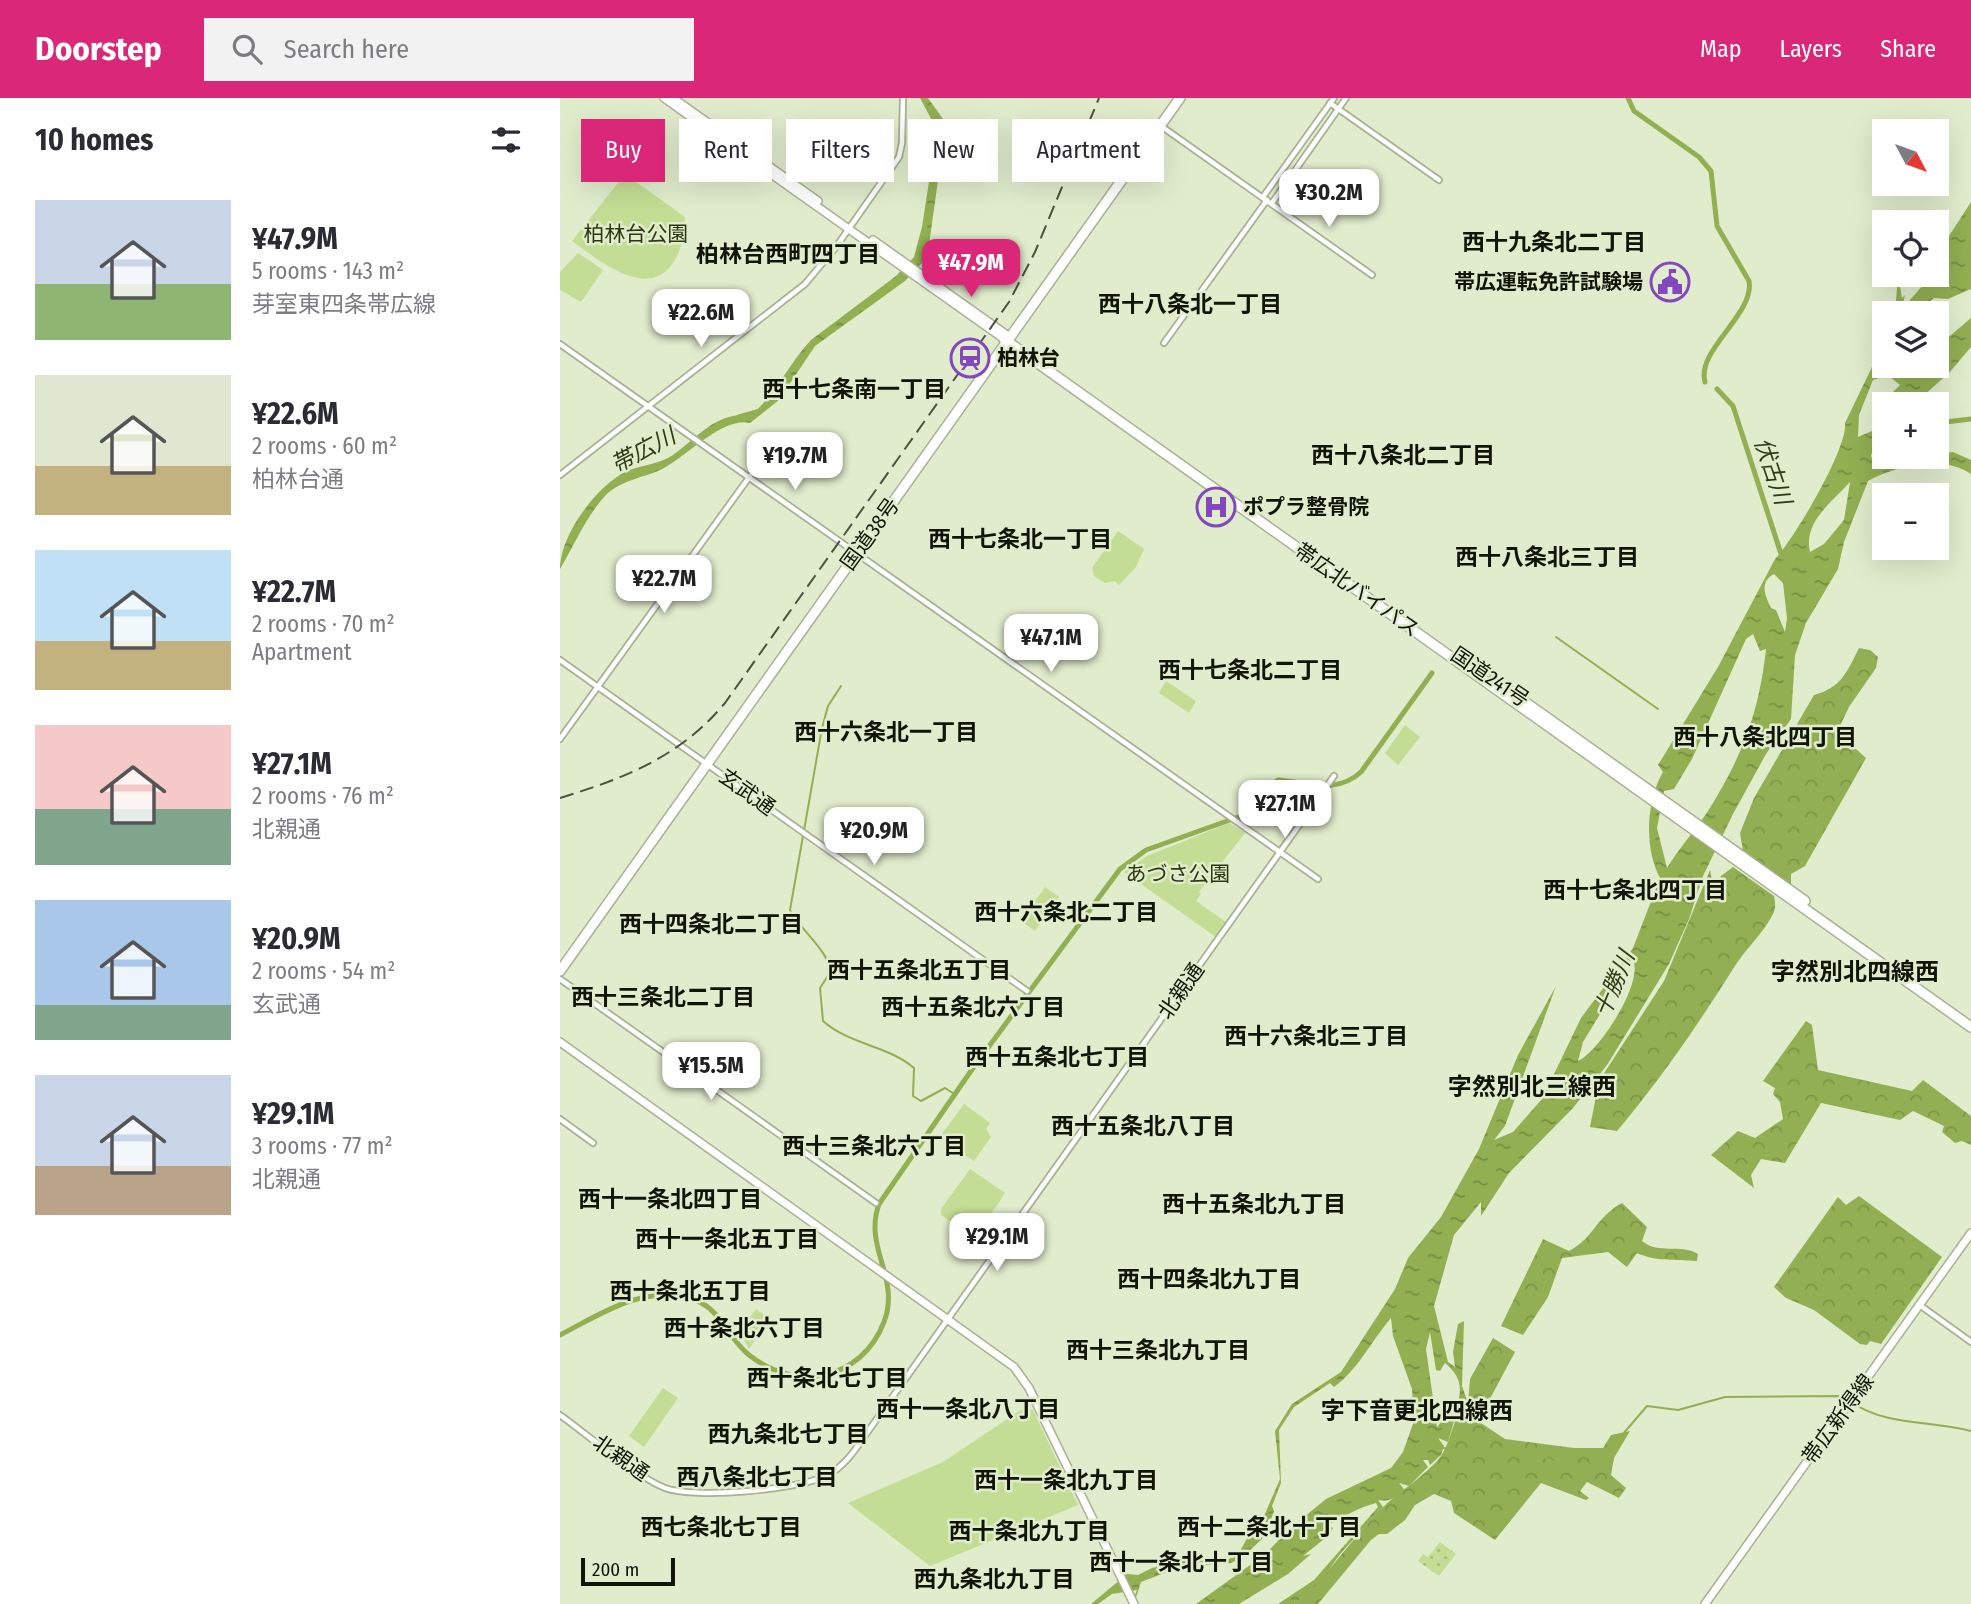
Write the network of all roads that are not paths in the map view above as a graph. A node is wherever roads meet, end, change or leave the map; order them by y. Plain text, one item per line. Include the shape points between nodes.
1 (664, 98) edge
2 (673, 98) edge
3 (903, 98) edge
4 (1175, 98) edge
5 (1181, 98) edge
6 (1346, 98) edge
7 (1332, 101) edge
8 (1338, 109) junction
9 (1162, 119) edge
10 (1163, 119) edge
11 (1164, 128) edge
12 (1439, 180) dead end
13 (1118, 182) edge
14 (1267, 200) junction
15 (850, 227) junction
16 (1372, 275) dead end
17 (1007, 339) junction
18 (1164, 343) dead end
19 (560, 344) edge
20 (647, 406) junction
21 (560, 475) edge
22 (750, 476) junction
23 (856, 551) junction
24 (560, 660) edge
25 (597, 686) junction
26 (560, 739) edge
27 (705, 762) junction
28 (1334, 776) dead end
29 (1280, 852) junction
30 (1318, 879) dead end
31 (1794, 896) junction
32 (560, 963) edge
33 (560, 971) edge
34 (560, 979) edge
35 (1027, 991) dead end
36 (1971, 1021) edge
37 (1971, 1027) edge
38 (560, 1042) edge
39 (560, 1119) edge
40 (593, 1143) dead end
41 (876, 1203) dead end
42 (1971, 1233) edge
43 (1921, 1306) junction
44 (949, 1318) junction
45 (1971, 1342) edge
46 (560, 1415) edge
47 (1134, 1604) edge
48 (1705, 1604) edge

1 - 15 main road
2 - 15 main road
3 - 15 street via 899,157
4 - 9 highway, 国道38号
5 - 10 highway, 国道38号
6 - 8 street
7 - 8 street
7 - 14 street
8 - 12 street
8 - 14 street
11 - 14 street
13 - 17 highway, 国道38号
14 - 16 street
14 - 18 street
15 - 17 main road
15 - 20 street via 805,284
17 - 23 highway, 国道38号
17 - 31 highway, 国道241号
19 - 20 street
20 - 21 street
20 - 22 street
22 - 23 street
22 - 25 street
23 - 27 highway, 国道38号
23 - 29 street
24 - 25 street, 玄武通
25 - 26 street
25 - 27 street, 玄武通
27 - 32 highway, 国道38号
27 - 33 highway, 国道38号
27 - 35 street, 玄武通
28 - 29 street, 北親通
29 - 30 street
29 - 44 street, 北親通
31 - 36 highway, 国道241号
31 - 37 highway, 国道241号
34 - 41 street
38 - 44 main road
39 - 40 street
42 - 43 main road, 帯広新得線
43 - 45 street
43 - 48 main road, 帯広新得線
44 - 46 street, 北親通 via 849,1458 817,1480 775,1488 675,1490 650,1479
44 - 47 main road via 1019,1372

